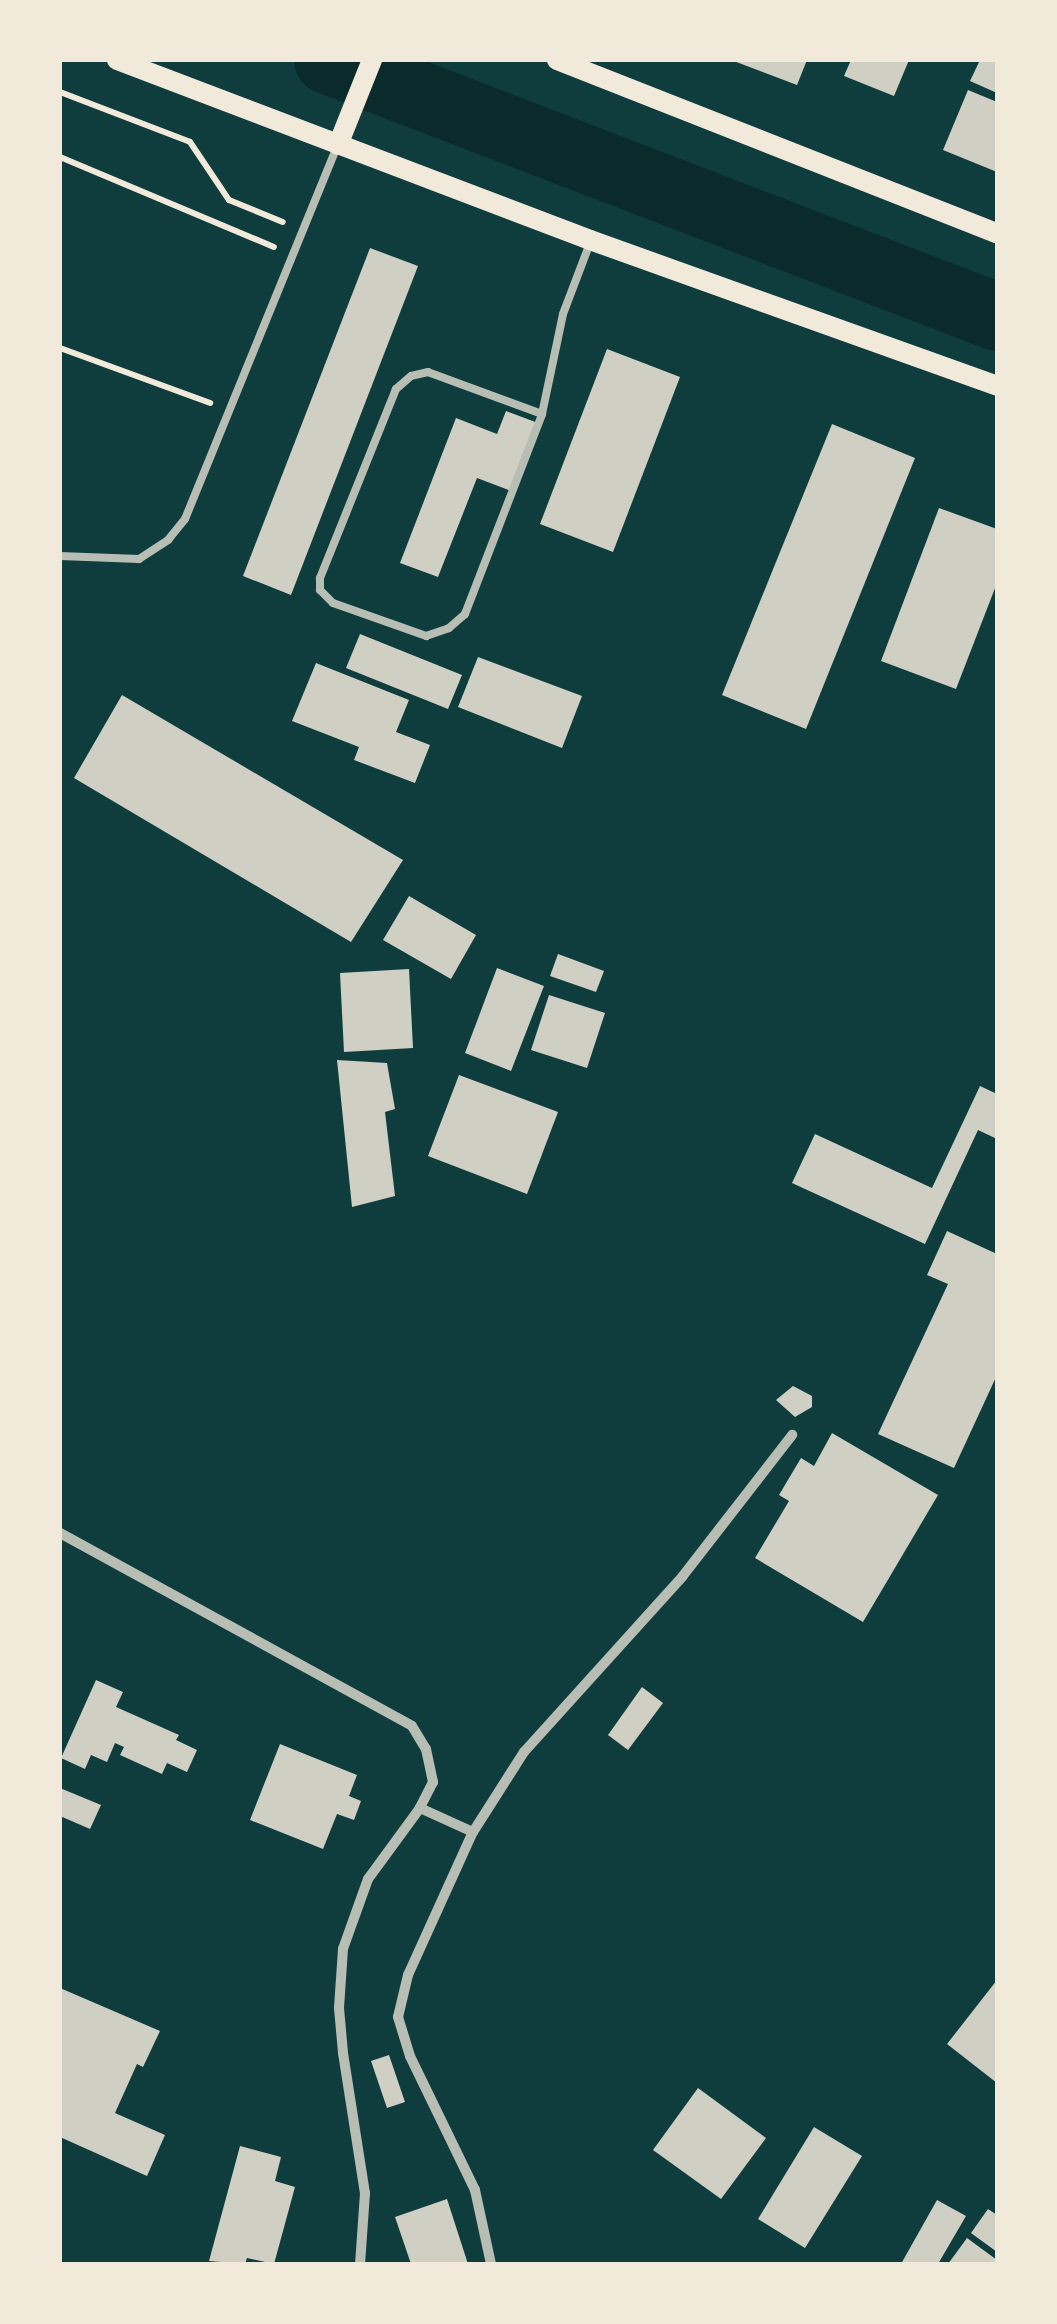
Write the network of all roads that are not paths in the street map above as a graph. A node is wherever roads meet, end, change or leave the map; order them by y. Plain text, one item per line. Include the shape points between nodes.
1 (117, 60) edge
2 (372, 60) edge
3 (556, 60) edge
4 (338, 145) junction
5 (997, 233) edge
6 (590, 240) junction
7 (997, 386) edge
8 (542, 414) junction
9 (60, 556) edge
10 (792, 1435) dead end
11 (60, 1533) edge
12 (420, 1808) junction
13 (473, 1832) junction
14 (360, 2264) edge
15 (491, 2264) edge

1 - 4 main road
2 - 4 main road
3 - 5 main road
4 - 6 main road
4 - 9 lane via 186,520 139,559
6 - 7 main road
6 - 8 lane via 564,314
8 - 8 lane via 428,372 411,376 396,389 320,590 333,603 426,636 449,628 465,614
10 - 13 street via 682,1576 524,1752
11 - 12 street via 412,1726 426,1749 432,1782
12 - 13 street
12 - 14 street via 368,1879 344,1949 342,2038 365,2193
13 - 15 street via 408,1975 398,2017 475,2190

